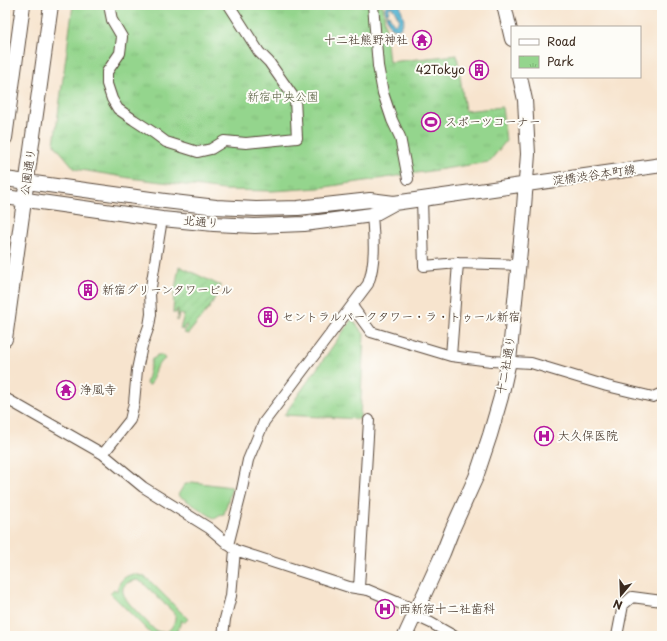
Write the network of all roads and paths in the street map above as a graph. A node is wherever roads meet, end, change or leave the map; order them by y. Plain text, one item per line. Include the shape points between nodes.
1 (23, 5) edge
2 (51, 5) edge
3 (109, 5) edge
4 (228, 5) edge
5 (373, 5) edge
6 (504, 5) edge
7 (511, 35) edge
8 (520, 78) edge
9 (5, 138) edge
10 (662, 165) edge
11 (5, 179) edge
12 (408, 179) dead end
13 (26, 182) junction
14 (526, 184) junction
15 (5, 197) edge
16 (422, 199) junction
17 (24, 200) junction
18 (394, 203) junction
19 (372, 215) junction
20 (162, 219) junction
21 (458, 263) junction
22 (519, 265) junction
23 (352, 306) junction
24 (5, 339) edge
25 (451, 356) junction
26 (509, 361) junction
27 (662, 393) edge
28 (5, 398) edge
29 (369, 420) dead end
30 (103, 454) junction
31 (232, 547) junction
32 (359, 588) junction
33 (662, 601) edge
34 (415, 613) junction
35 (223, 636) edge
36 (405, 636) edge
37 (454, 636) edge
38 (617, 636) edge

1 - 9 main road
2 - 13 main road, 公園通り
3 - 4 street via 112,20 122,37 120,53 107,72 107,84 118,109 166,142 198,152 211,149 224,141 246,143 297,138 295,99 259,52
5 - 12 street via 383,93 400,137
6 - 7 main road
8 - 14 main road, 十二社通り via 526,108
10 - 14 main road, 淀橋渋谷本町線
11 - 13 main road, 北通り
13 - 17 main road, 公園通り
13 - 18 main road, 北通り via 229,208 298,208 370,200
14 - 16 main road, 北通り
14 - 22 main road, 十二社通り
15 - 17 main road, 北通り
16 - 18 main road, 北通り
16 - 21 street via 424,266
17 - 20 main road, 北通り
17 - 24 main road, 公園通り
18 - 19 main road, 北通り
19 - 20 main road, 北通り via 304,224 255,226
19 - 23 street via 372,274
20 - 30 street via 150,293 151,314 137,370 130,420
21 - 22 street
21 - 25 street
22 - 26 main road, 十二社通り
23 - 25 street via 371,332
23 - 31 street via 264,422 248,460
25 - 26 street
26 - 27 street via 532,363 653,397
26 - 34 main road, 十二社通り via 501,397 476,477
28 - 30 street
29 - 32 street
30 - 31 street via 143,487 208,528
31 - 32 street via 349,587
31 - 35 street via 231,596
32 - 34 street
33 - 38 street via 632,597 623,605
34 - 36 main road, 十二社通り
34 - 37 street

